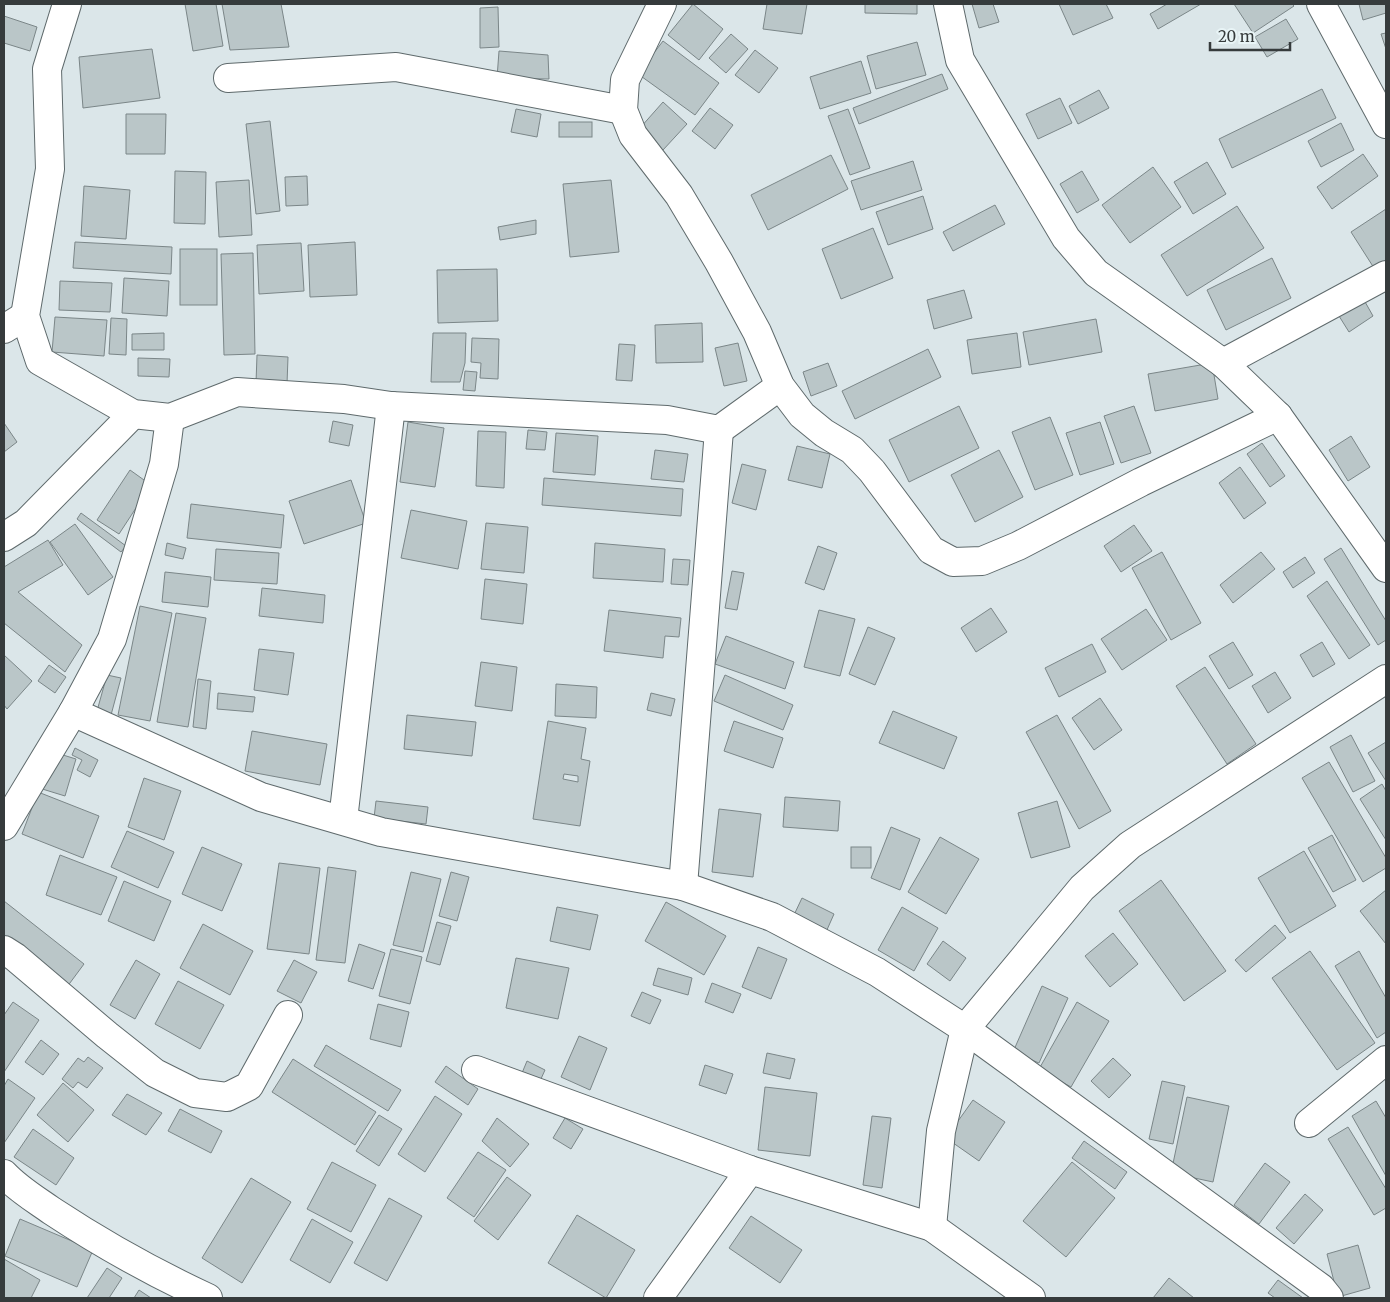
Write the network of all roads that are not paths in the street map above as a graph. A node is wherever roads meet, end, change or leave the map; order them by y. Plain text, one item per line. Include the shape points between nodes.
1 (67, 4) edge
2 (662, 4) edge
3 (948, 4) edge
4 (1321, 4) edge
5 (228, 78) dead end
6 (623, 110) junction
7 (1386, 124) edge
8 (1386, 275) edge
9 (14, 322) edge
10 (1223, 362) junction
11 (780, 386) junction
12 (391, 406) junction
13 (133, 414) junction
14 (1278, 416) junction
15 (170, 418) junction
16 (719, 430) junction
17 (4, 537) edge
18 (1386, 568) edge
19 (1386, 679) edge
20 (73, 712) junction
21 (343, 820) junction
22 (4, 826) edge
23 (683, 886) junction
24 (4, 950) edge
25 (288, 1015) dead end
26 (965, 1029) junction
27 (1386, 1060) edge
28 (476, 1070) dead end
29 (1309, 1123) dead end
30 (750, 1170) junction
31 (4, 1174) edge
32 (932, 1228) junction
33 (208, 1298) edge
34 (658, 1298) edge
35 (1031, 1298) edge
36 (1329, 1298) edge

1 - 9 street via 47,70 50,169
2 - 6 street via 625,80
3 - 10 street via 960,60 1066,238 1096,273
4 - 7 street
5 - 6 street via 396,67
6 - 11 street via 633,135 679,195 719,262 757,332
8 - 10 street
9 - 13 street via 40,361
10 - 14 street
11 - 14 street via 802,415 852,450 932,550 952,562 982,561 1018,546
11 - 16 street
12 - 15 street via 344,399 237,392
12 - 16 street via 667,420
12 - 21 street
13 - 15 street
13 - 17 street via 26,523
14 - 18 street
15 - 20 street via 164,464 112,640
16 - 23 street
19 - 26 street via 1130,845 1082,888
20 - 21 street via 261,797
20 - 22 street
21 - 23 street via 381,832
23 - 26 street via 772,917 877,972
24 - 25 street via 155,1073 195,1093 227,1098 250,1086
26 - 32 street via 941,1131
26 - 36 street via 1321,1288
27 - 29 street
28 - 30 street
30 - 32 street
30 - 34 street
31 - 33 street via 14,1185 76,1227 158,1275
32 - 35 street

